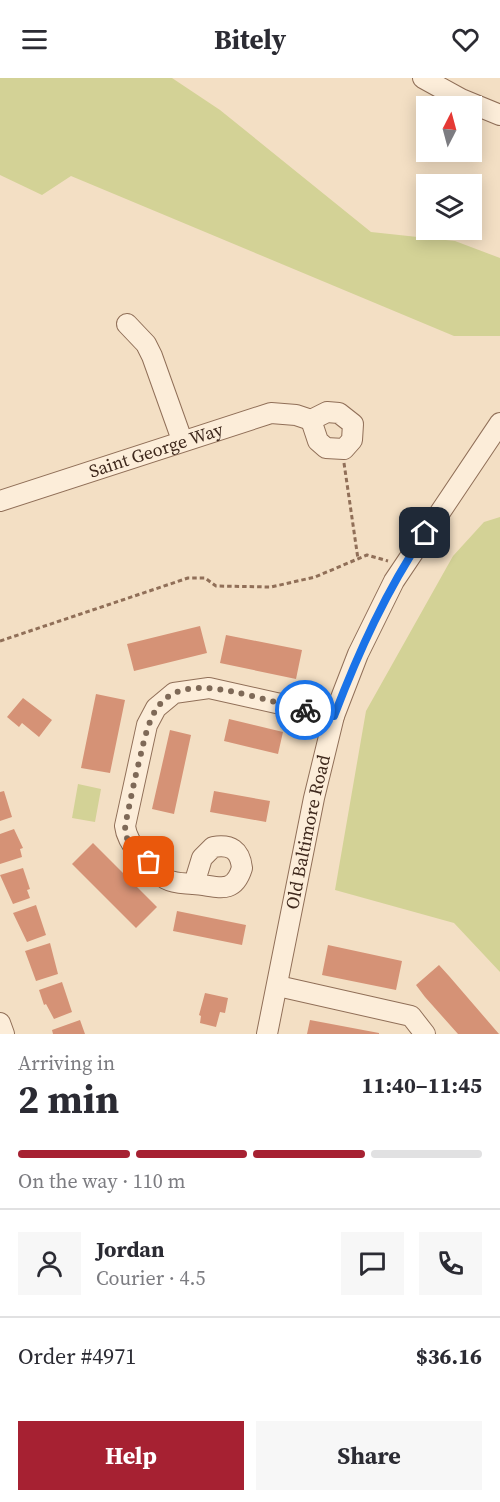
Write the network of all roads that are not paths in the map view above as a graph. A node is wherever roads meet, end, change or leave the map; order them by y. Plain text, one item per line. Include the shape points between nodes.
1 (423, 78) edge
2 (500, 115) edge
3 (127, 324) dead end
4 (311, 420) junction
5 (500, 423) edge
6 (182, 440) junction
7 (0, 501) edge
8 (334, 716) junction
9 (194, 884) dead end
10 (278, 986) junction
11 (0, 1023) edge
12 (4, 1034) edge
13 (267, 1034) edge
14 (425, 1034) edge

1 - 2 street
3 - 6 street via 152,356
4 - 4 street, Saint George Way via 327,412 339,412 349,418 354,428 348,447 341,450 320,445
4 - 6 street, Saint George Way via 271,413
5 - 8 street, Old Baltimore Road via 402,567 358,654
6 - 7 street, Saint George Way
8 - 9 street via 209,688 174,693 156,708 147,725 125,826 126,837 166,879
8 - 10 street, Old Baltimore Road
10 - 13 street, Old Baltimore Road
10 - 14 street via 411,1016
11 - 12 street

